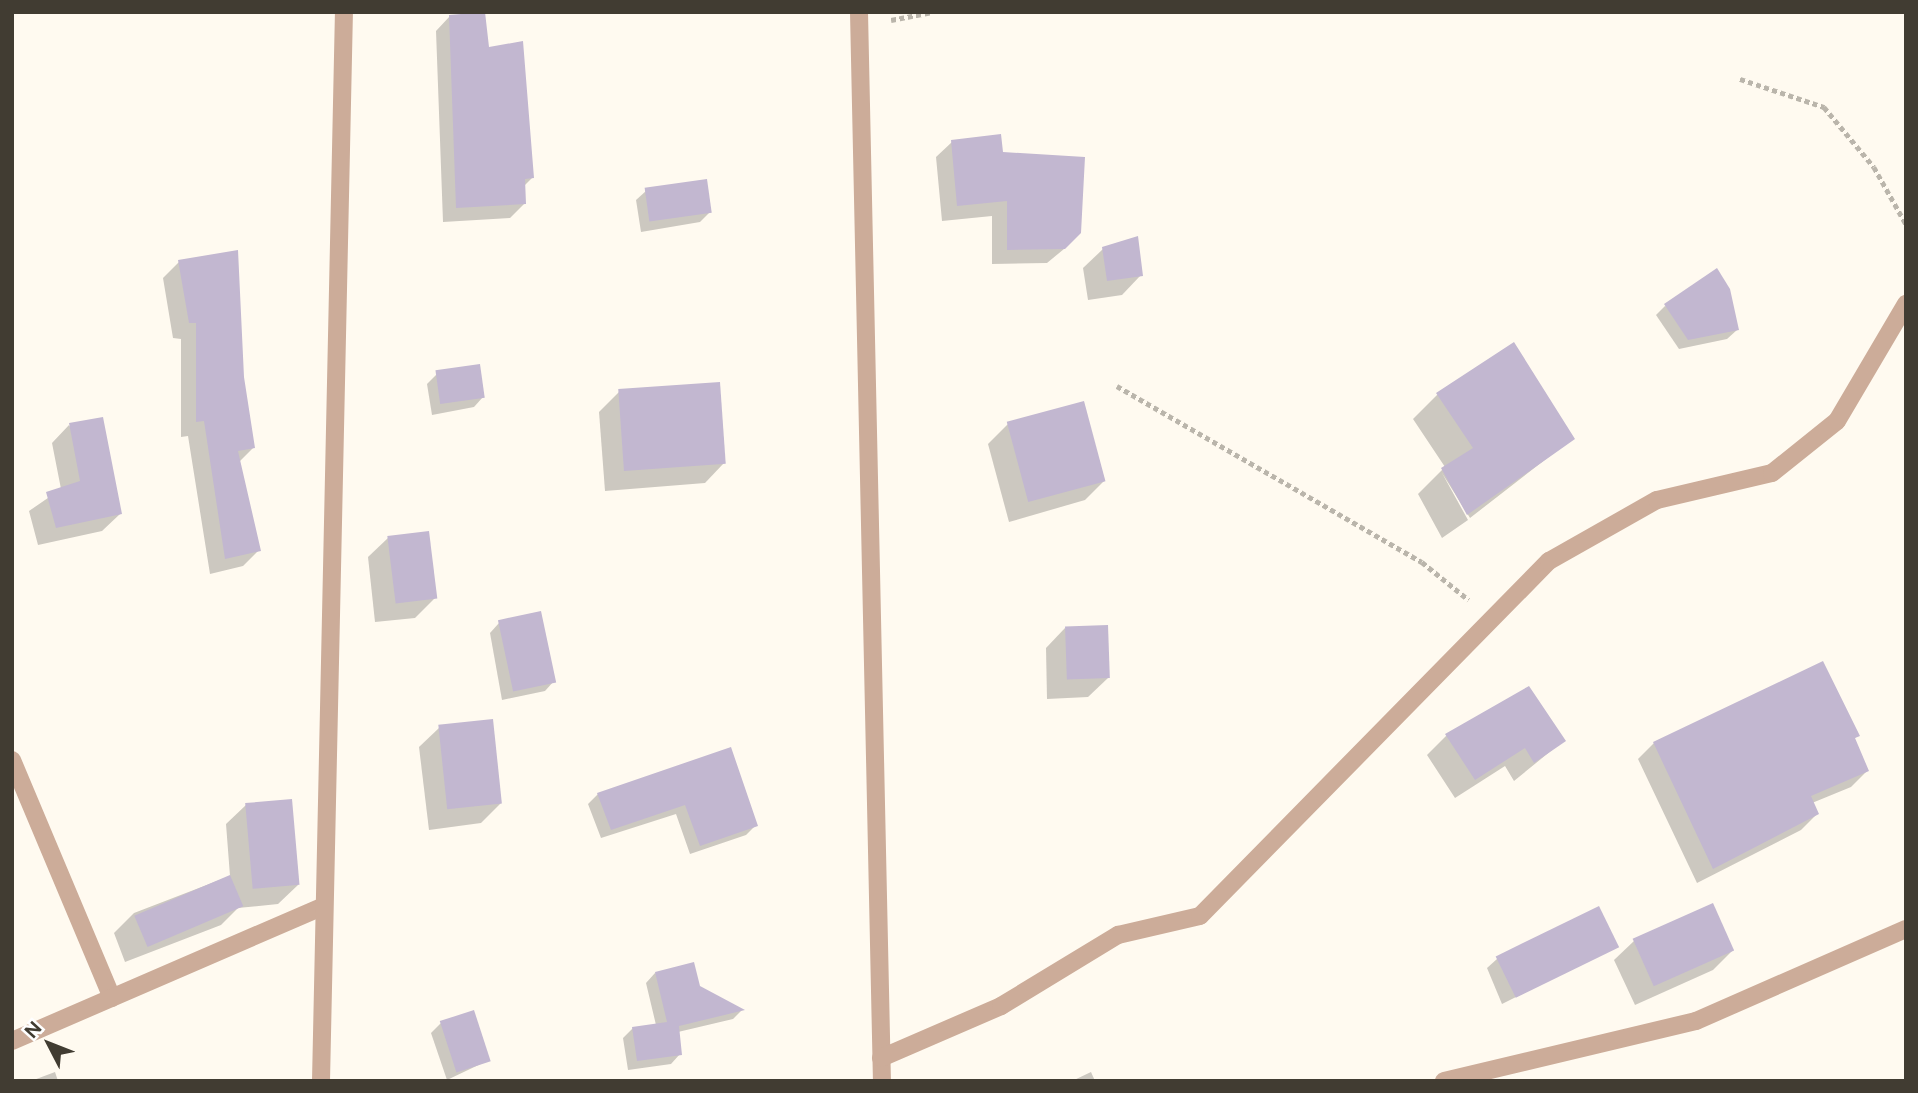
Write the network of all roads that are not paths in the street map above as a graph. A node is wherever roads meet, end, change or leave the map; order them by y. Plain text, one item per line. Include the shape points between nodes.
1 (344, 12) edge
2 (859, 19) edge
3 (1906, 304) edge
4 (12, 760) edge
5 (324, 905) junction
6 (1906, 929) edge
7 (112, 998) junction
8 (12, 1041) edge
9 (881, 1058) junction
10 (1455, 1080) edge
11 (321, 1081) edge
12 (882, 1081) edge

1 - 5 street
2 - 9 street
3 - 9 street via 1837,421 1772,472 1657,500 1549,561 1200,916 1118,935 1001,1006
4 - 7 street
5 - 7 street
5 - 11 street
6 - 10 street via 1696,1021
7 - 8 street
9 - 12 street

